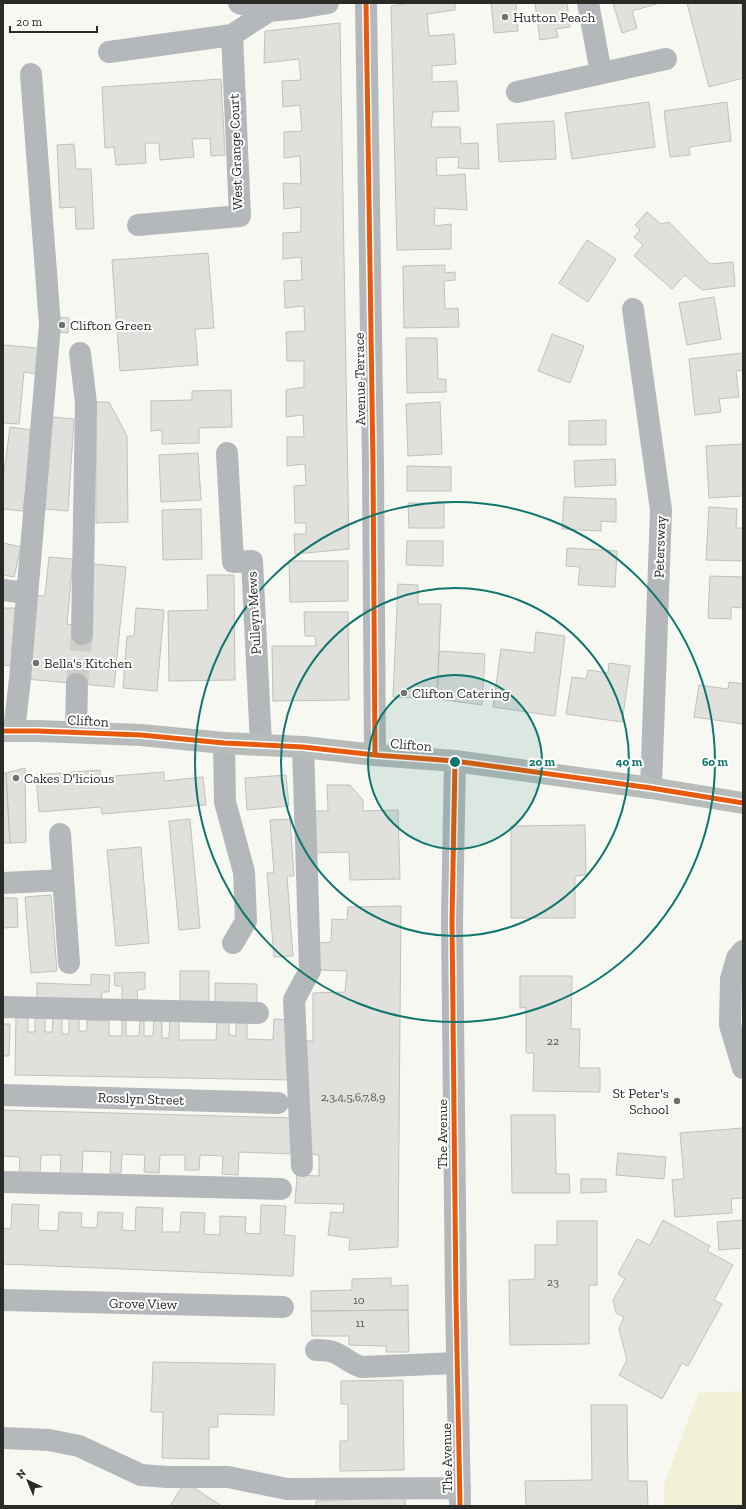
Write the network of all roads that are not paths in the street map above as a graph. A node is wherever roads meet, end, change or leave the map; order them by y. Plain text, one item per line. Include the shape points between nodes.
1 (239, 3) edge
2 (328, 3) edge
3 (366, 3) edge
4 (588, 3) edge
5 (268, 11) junction
6 (232, 35) junction
7 (109, 52) dead end
8 (666, 59) dead end
9 (601, 73) junction
10 (31, 74) dead end
11 (517, 92) dead end
12 (138, 225) dead end
13 (633, 309) dead end
14 (80, 353) dead end
15 (227, 453) dead end
16 (3, 590) edge
17 (27, 593) junction
18 (82, 634) tunnel mouth
19 (77, 684) tunnel mouth
20 (9, 731) edge
21 (76, 732) junction
22 (224, 743) junction
23 (261, 745) junction
24 (303, 747) junction
25 (375, 755) junction
26 (455, 761) junction
27 (651, 788) junction
28 (743, 803) edge
29 (60, 834) dead end
30 (63, 880) junction
31 (3, 883) edge
32 (233, 943) dead end
33 (743, 951) edge
34 (69, 963) dead end
35 (3, 1007) edge
36 (258, 1013) dead end
37 (743, 1068) edge
38 (3, 1095) edge
39 (278, 1103) dead end
40 (302, 1166) dead end
41 (3, 1182) edge
42 (281, 1189) dead end
43 (3, 1300) edge
44 (283, 1307) dead end
45 (316, 1350) dead end
46 (457, 1363) junction
47 (3, 1438) edge
48 (286, 1497) edge
49 (460, 1497) edge

1 - 5 street
2 - 5 street
3 - 25 street, Avenue Terrace via 374,465
4 - 9 street
5 - 6 street
6 - 7 street
6 - 12 street, West Grange Court via 240,216
8 - 9 street
9 - 11 street
10 - 17 street via 50,325
13 - 27 street, Petersway via 661,510
14 - 18 street via 86,402
15 - 23 street, Pulleyn Mews via 233,562 252,561
16 - 17 street
17 - 20 street
19 - 21 street
20 - 21 main road, Clifton
21 - 22 main road, Clifton
22 - 23 main road, Clifton
22 - 32 street via 225,802 244,872 246,921
23 - 24 main road, Clifton
24 - 25 main road, Clifton
24 - 40 street via 310,970 294,1000
25 - 26 main road, Clifton
26 - 27 main road, Clifton
26 - 46 street, The Avenue via 452,920
27 - 28 main road, Clifton
29 - 30 street
30 - 31 street
30 - 34 street
33 - 37 street via 737,958 731,979 730,1018
35 - 36 street
38 - 39 street, Rosslyn Street
41 - 42 street
43 - 44 street, Grove View
45 - 46 street via 332,1351 362,1367
46 - 49 street, The Avenue
47 - 48 street, The Avenue via 49,1440 79,1446 141,1475 167,1478 228,1477
48 - 49 street, The Avenue

